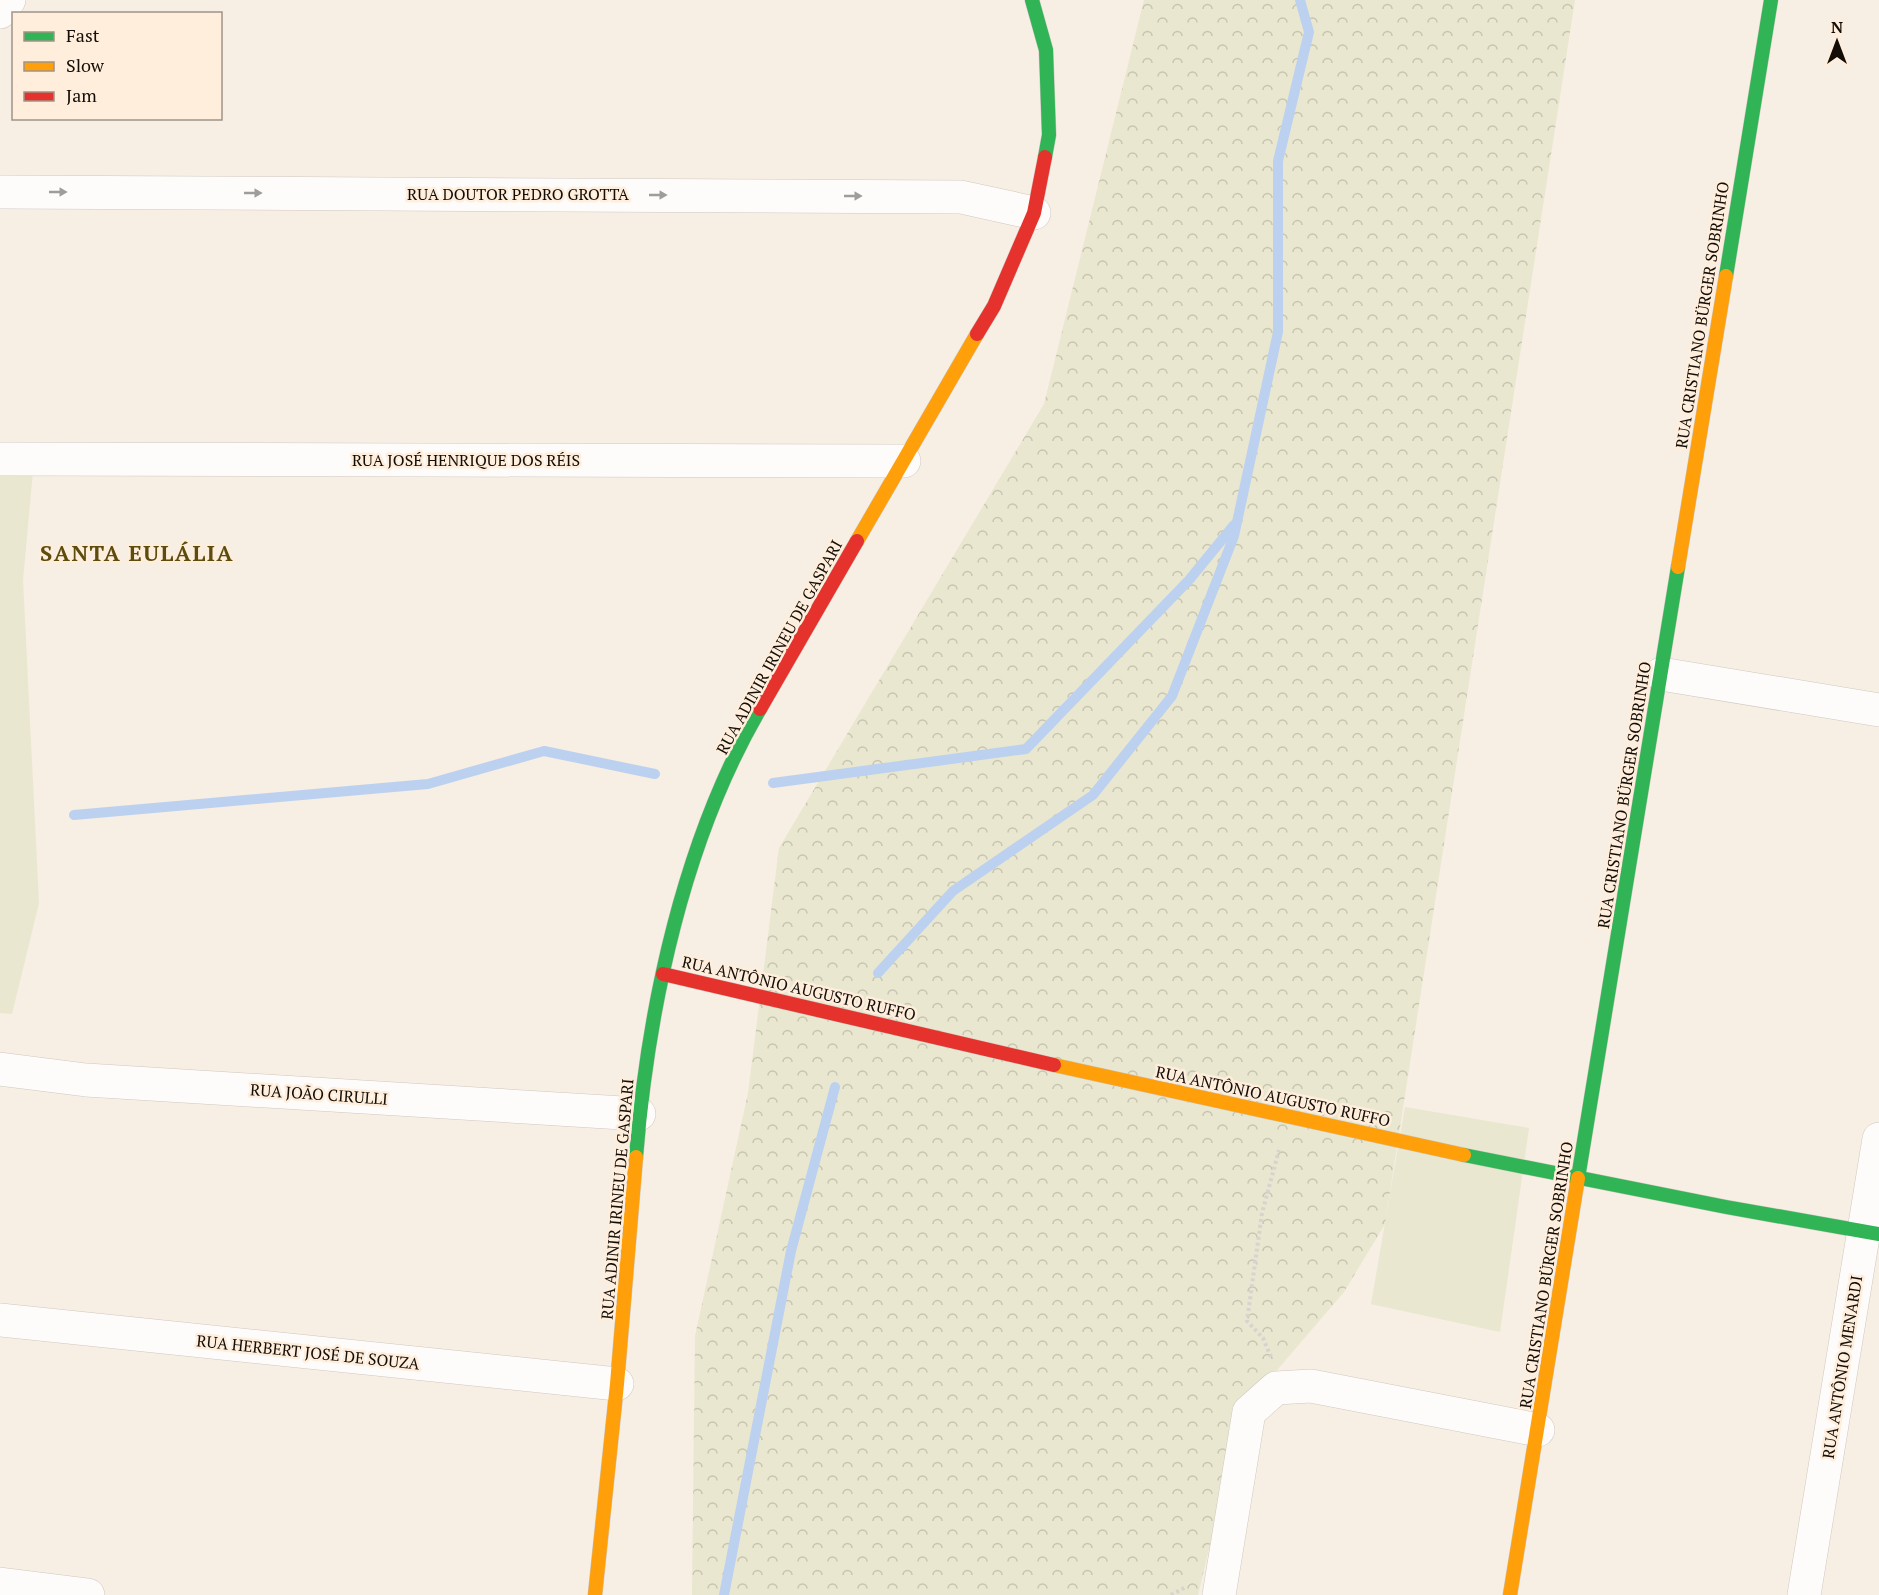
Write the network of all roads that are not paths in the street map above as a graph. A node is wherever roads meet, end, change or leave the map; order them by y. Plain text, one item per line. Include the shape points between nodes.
1 (9, 0) edge
2 (1032, 0) edge
3 (1771, 0) edge
4 (0, 12) edge
5 (0, 192) edge
6 (1034, 213) junction
7 (9, 456) edge
8 (904, 461) junction
9 (1660, 674) junction
10 (1879, 710) edge
11 (663, 974) junction
12 (0, 1070) edge
13 (639, 1114) junction
14 (1879, 1139) edge
15 (1578, 1179) junction
16 (1872, 1232) edge
17 (0, 1320) edge
18 (617, 1384) junction
19 (1538, 1430) junction
20 (0, 1584) edge
21 (88, 1595) edge
22 (595, 1595) edge
23 (1219, 1595) edge
24 (1510, 1595) edge
25 (1804, 1595) edge

1 - 4 street
2 - 6 street, RUA ADINIR IRINEU DE GASPARI via 1046,50 1049,135
3 - 9 street, RUA CRISTIANO BÜRGER SOBRINHO
5 -> 6 street, RUA DOUTOR PEDRO GROTTA via 961,196
6 - 8 street, RUA ADINIR IRINEU DE GASPARI via 994,306
7 - 8 street, RUA JOSÉ HENRIQUE DOS RÉIS
8 - 11 street, RUA ADINIR IRINEU DE GASPARI via 741,741 694,852
9 - 10 street
9 - 15 street, RUA CRISTIANO BÜRGER SOBRINHO
11 - 13 street, RUA ADINIR IRINEU DE GASPARI
11 - 15 street, RUA ANTÔNIO AUGUSTO RUFFO via 1287,1118
12 - 13 street, RUA JOÃO CIRULLI via 86,1080
13 - 18 street, RUA ADINIR IRINEU DE GASPARI
14 - 16 street, RUA ANTÔNIO MENARDI
15 - 16 street, RUA ANTÔNIO AUGUSTO RUFFO
15 - 19 street, RUA CRISTIANO BÜRGER SOBRINHO
16 - 25 street, RUA ANTÔNIO MENARDI
17 - 18 street, RUA HERBERT JOSÉ DE SOUZA
18 - 22 street, RUA ADINIR IRINEU DE GASPARI
19 - 23 street via 1311,1386 1276,1388 1249,1412
19 - 24 street, RUA CRISTIANO BÜRGER SOBRINHO
20 - 21 street

